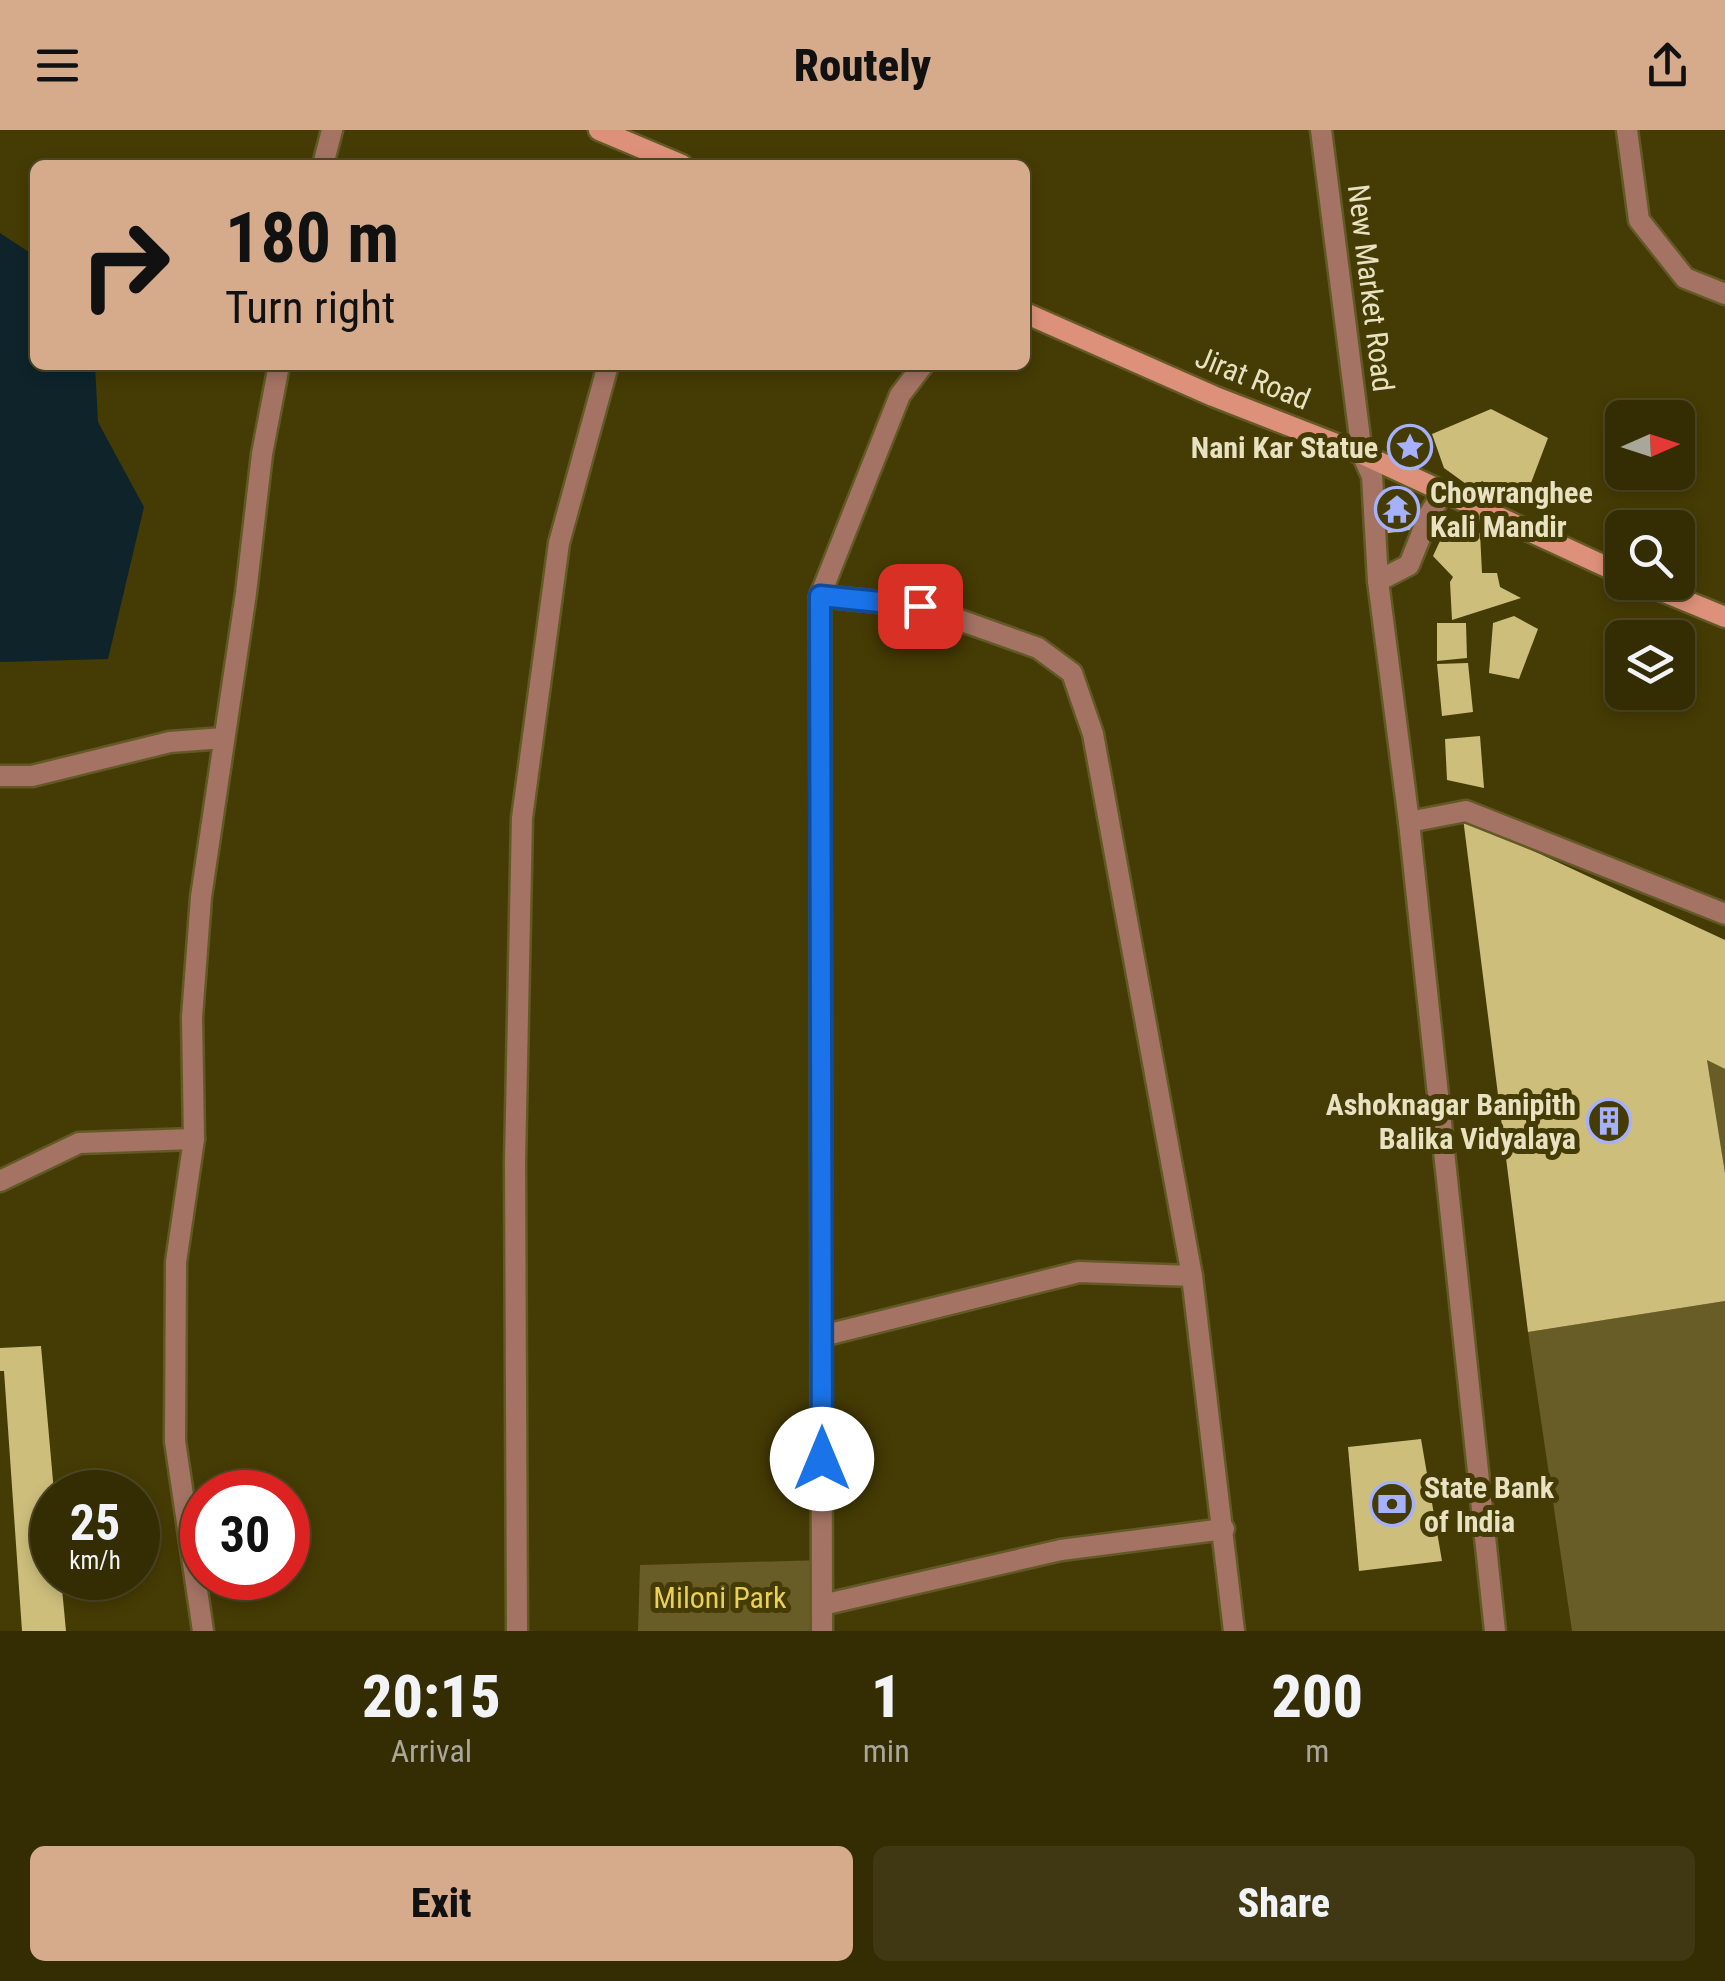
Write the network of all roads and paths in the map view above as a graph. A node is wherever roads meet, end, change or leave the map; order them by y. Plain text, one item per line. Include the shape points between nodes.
1 (332, 130) edge
2 (599, 130) edge
3 (1321, 130) edge
4 (1626, 130) edge
5 (324, 160) edge
6 (670, 160) edge
7 (1725, 294) edge
8 (1030, 315) edge
9 (278, 370) edge
10 (607, 370) edge
11 (919, 370) edge
12 (1362, 454) junction
13 (1444, 492) junction
14 (1605, 566) edge
15 (1378, 581) junction
16 (820, 596) junction
17 (1684, 600) edge
18 (1725, 617) edge
19 (224, 738) junction
20 (0, 776) edge
21 (1409, 822) junction
22 (1725, 914) edge
23 (194, 1139) junction
24 (0, 1181) edge
25 (1192, 1276) junction
26 (822, 1336) junction
27 (1224, 1530) junction
28 (822, 1605) junction
29 (203, 1631) edge
30 (518, 1631) edge
31 (822, 1631) edge
32 (1234, 1631) edge
33 (1495, 1631) edge

1 - 5 street
2 - 6 main road
3 - 12 street, New Market Road
4 - 7 street via 1640,220 1685,278
8 - 12 main road, Jirat Road
9 - 19 street
10 - 30 street via 559,542 522,818 515,1162
11 - 16 street via 900,395
12 - 13 main road, Jirat Road
12 - 15 street, New Market Road via 1372,476
13 - 14 main road, Jirat Road
13 - 15 street via 1408,565
15 - 21 street, New Market Road
16 - 25 street via 920,606 1038,648 1072,673 1093,734
16 - 26 street
17 - 18 main road
19 - 20 street via 170,742 32,776
19 - 23 street via 192,1017
21 - 22 street via 1466,811
21 - 33 street, New Market Road
23 - 24 street via 79,1143
23 - 29 street via 176,1262 175,1442
25 - 26 street via 1079,1272
25 - 27 street
26 - 28 street
27 - 28 street via 1061,1550
27 - 32 street
28 - 31 street

